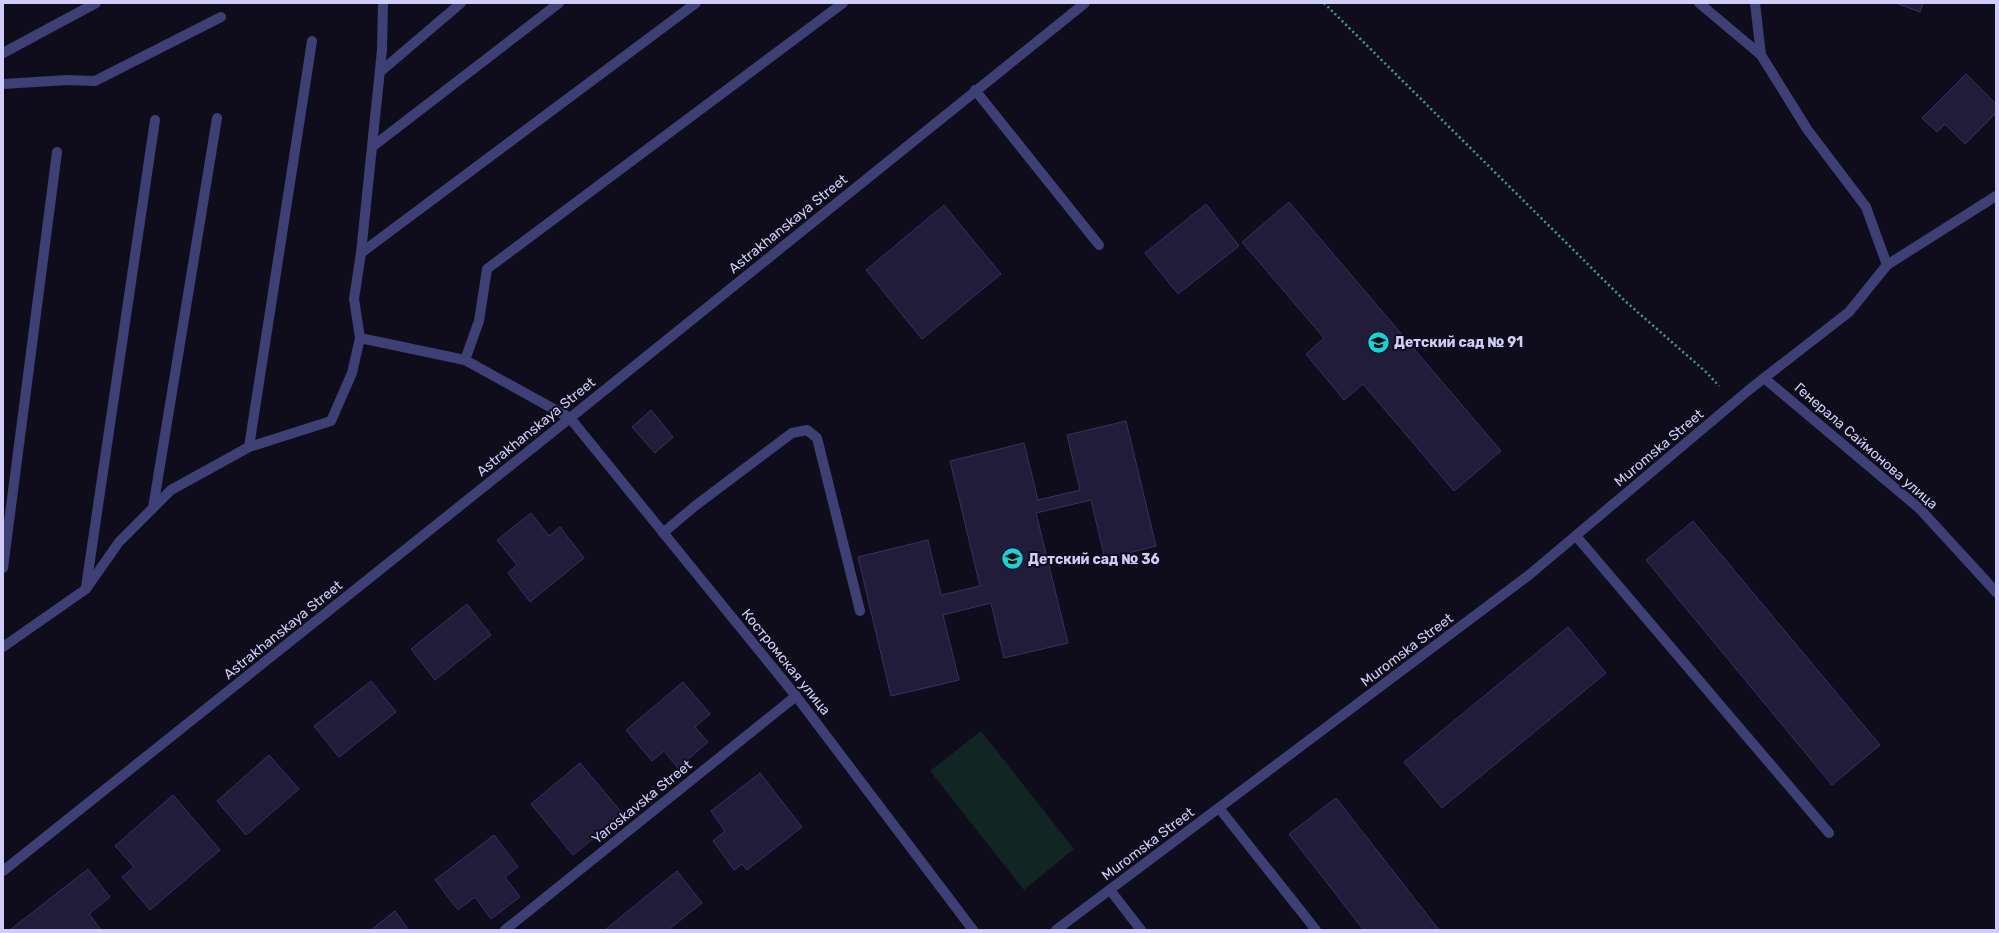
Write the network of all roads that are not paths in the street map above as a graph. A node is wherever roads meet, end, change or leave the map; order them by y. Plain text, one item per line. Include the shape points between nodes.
1 (96, 3) edge
2 (383, 3) edge
3 (461, 3) edge
4 (559, 3) edge
5 (696, 3) edge
6 (843, 3) edge
7 (1084, 3) edge
8 (1699, 3) edge
9 (1754, 3) edge
10 (221, 17) dead end
11 (312, 41) dead end
12 (3, 53) edge
13 (1761, 55) junction
14 (380, 72) junction
15 (3, 84) edge
16 (975, 90) junction
17 (217, 118) dead end
18 (155, 120) dead end
19 (372, 147) junction
20 (57, 152) dead end
21 (1996, 196) edge
22 (1099, 245) dead end
23 (361, 253) junction
24 (1887, 265) junction
25 (360, 338) junction
26 (465, 360) junction
27 (1764, 378) junction
28 (570, 418) junction
29 (249, 447) junction
30 (153, 508) junction
31 (663, 533) junction
32 (1576, 536) junction
33 (3, 568) edge
34 (86, 589) junction
35 (1996, 592) edge
36 (860, 611) dead end
37 (3, 647) edge
38 (796, 696) junction
39 (1219, 808) junction
40 (1829, 833) dead end
41 (3, 871) edge
42 (1110, 890) junction
43 (505, 930) edge
44 (973, 930) edge
45 (1056, 930) edge
46 (1141, 930) edge
47 (1316, 930) edge

1 - 12 street
2 - 14 street
3 - 14 street
4 - 19 street
5 - 23 street
6 - 26 street via 487,268 480,321
7 - 16 street, Astrakhanskaya Street
8 - 13 street
9 - 13 street
10 - 15 street via 95,81
11 - 29 street
13 - 24 street via 1807,129 1866,207
14 - 19 street
16 - 22 street
16 - 28 street, Astrakhanskaya Street
17 - 30 street
18 - 34 street
19 - 23 street
20 - 33 street
21 - 24 street, Muromska Street
23 - 25 street via 354,299
24 - 27 street, Muromska Street via 1849,312
25 - 26 street
25 - 29 street via 352,373 331,421
26 - 28 street
27 - 32 street, Muromska Street
27 - 35 street, Генерала Саймонова улица via 1920,509
28 - 31 street, Костромская улица
28 - 41 street, Astrakhanskaya Street
29 - 30 street via 171,490
30 - 34 street via 120,542
31 - 36 street via 792,433 807,430 817,438
31 - 38 street, Костромская улица
32 - 39 street, Muromska Street via 1523,580
32 - 40 street
34 - 37 street
38 - 43 street, Yaroskavska Street
38 - 44 street, Костромская улица
39 - 42 street, Muromska Street
39 - 47 street
42 - 45 street, Muromska Street
42 - 46 street

